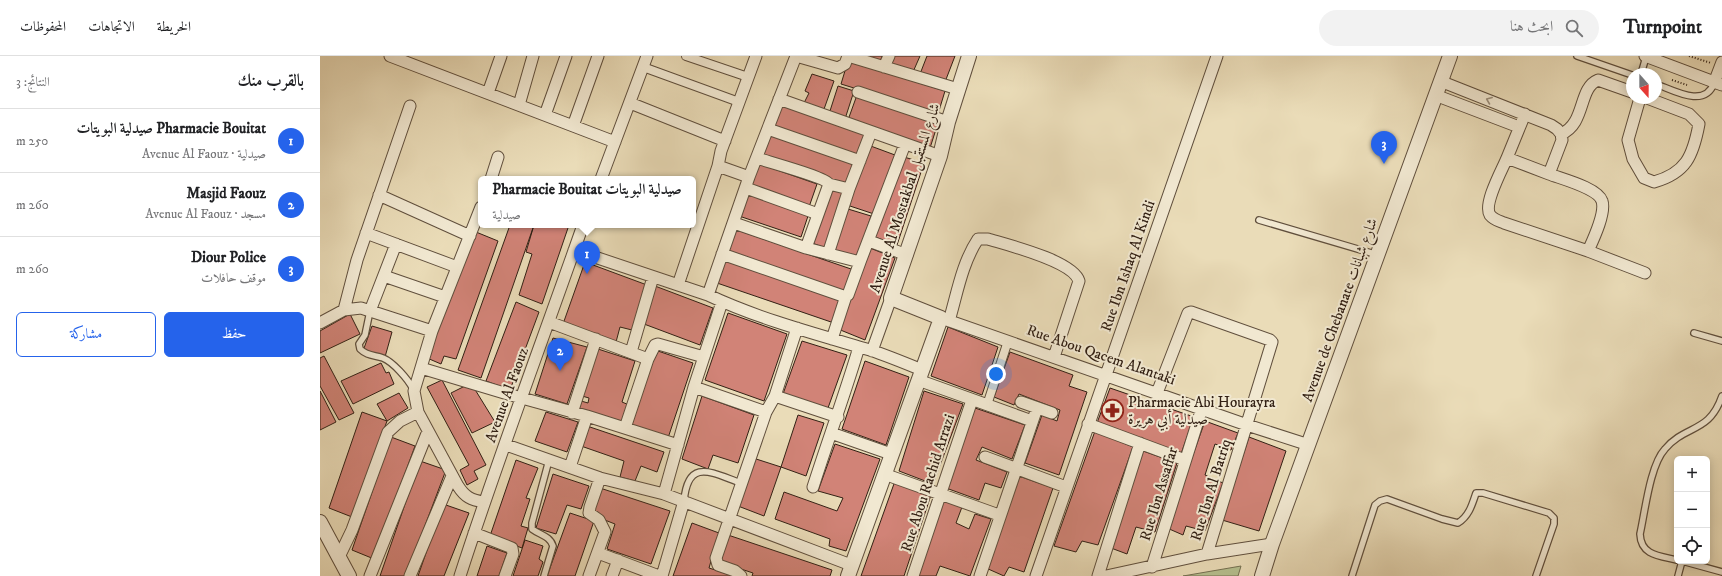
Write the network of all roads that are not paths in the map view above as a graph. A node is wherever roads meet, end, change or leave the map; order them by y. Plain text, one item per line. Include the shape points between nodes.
1 (390, 56) edge
2 (501, 56) edge
3 (532, 56) edge
4 (566, 56) edge
5 (598, 56) edge
6 (647, 56) edge
7 (686, 56) edge
8 (756, 56) edge
9 (848, 56) edge
10 (889, 56) edge
11 (969, 56) edge
12 (1216, 56) edge
13 (1450, 56) edge
14 (1577, 56) edge
15 (1646, 56) edge
16 (1589, 58) edge
17 (1721, 64) edge
18 (643, 67) junction
19 (884, 67) junction
20 (1643, 68) edge
21 (1626, 73) edge
22 (748, 77) junction
23 (1440, 81) junction
24 (1718, 84) edge
25 (1662, 86) edge
26 (958, 89) junction
27 (1626, 90) edge
28 (858, 92) dead end
29 (488, 93) junction
30 (1435, 95) junction
31 (780, 99) junction
32 (630, 102) junction
33 (739, 102) junction
34 (1638, 104) edge
35 (1662, 104) edge
36 (519, 105) junction
37 (410, 106) dead end
38 (1525, 114) junction
39 (545, 115) junction
40 (948, 122) junction
41 (573, 126) junction
42 (1519, 127) junction
43 (768, 129) junction
44 (871, 132) junction
45 (1561, 134) junction
46 (725, 141) junction
47 (615, 142) junction
48 (904, 144) junction
49 (940, 156) junction
50 (498, 157) dead end
51 (757, 158) junction
52 (1507, 158) junction
53 (860, 161) junction
54 (718, 166) junction
55 (1548, 174) junction
56 (492, 176) edge
57 (602, 176) edge
58 (748, 183) junction
59 (829, 184) junction
60 (849, 189) junction
61 (379, 195) junction
62 (478, 214) edge
63 (818, 214) junction
64 (1259, 220) dead end
65 (734, 222) junction
66 (582, 228) edge
67 (366, 234) junction
68 (470, 236) junction
69 (869, 241) junction
70 (396, 244) junction
71 (806, 248) junction
72 (574, 250) junction
73 (1588, 251) junction
74 (722, 254) junction
75 (828, 254) junction
76 (907, 255) junction
77 (1378, 256) junction
78 (860, 262) junction
79 (457, 267) junction
80 (1645, 273) dead end
81 (384, 276) junction
82 (653, 277) junction
83 (678, 285) junction
84 (708, 295) junction
85 (846, 296) junction
86 (445, 297) junction
87 (891, 298) junction
88 (722, 302) junction
89 (344, 310) junction
90 (370, 311) junction
91 (945, 319) junction
92 (320, 322) edge
93 (549, 322) junction
94 (797, 328) junction
95 (432, 331) junction
96 (1694, 333) dead end
97 (832, 339) junction
98 (596, 340) junction
99 (1008, 341) junction
100 (1722, 341) edge
101 (859, 347) junction
102 (872, 351) junction
103 (631, 352) junction
104 (704, 357) junction
105 (1054, 357) junction
106 (648, 359) junction
107 (421, 368) junction
108 (920, 375) junction
109 (1105, 375) junction
110 (694, 386) junction
111 (414, 391) junction
112 (1157, 393) junction
113 (775, 396) junction
114 (1722, 396) edge
115 (522, 398) junction
116 (972, 400) junction
117 (1021, 402) dead end
118 (987, 405) junction
119 (1037, 408) junction
120 (1202, 408) junction
121 (418, 412) junction
122 (766, 412) junction
123 (572, 413) junction
124 (1052, 413) dead end
125 (587, 416) junction
126 (838, 417) junction
127 (1032, 421) junction
128 (1088, 424) junction
129 (1247, 425) junction
130 (625, 428) junction
131 (428, 431) junction
132 (831, 433) junction
133 (1140, 443) junction
134 (506, 445) junction
135 (678, 445) junction
136 (1309, 445) junction
137 (891, 454) junction
138 (985, 457) dead end
139 (549, 460) junction
140 (1185, 460) junction
141 (570, 467) junction
142 (1016, 468) junction
143 (884, 474) junction
144 (452, 476) junction
145 (600, 478) junction
146 (741, 483) junction
147 (813, 487) dead end
148 (1066, 487) junction
149 (664, 494) junction
150 (940, 495) junction
151 (684, 501) junction
152 (484, 502) junction
153 (999, 515) junction
154 (728, 518) junction
155 (321, 529) edge
156 (474, 534) junction
157 (1272, 544) junction
158 (598, 553) junction
159 (1207, 554) junction
160 (339, 557) junction
161 (1674, 559) edge
162 (618, 560) junction
163 (1681, 564) edge
164 (1693, 564) edge
165 (1152, 567) junction
166 (850, 571) edge
167 (1722, 572) edge
168 (349, 576) edge
169 (370, 576) edge
170 (410, 576) edge
171 (460, 576) edge
172 (505, 576) edge
173 (544, 576) edge
174 (589, 576) edge
175 (612, 576) edge
176 (660, 576) edge
177 (741, 576) edge
178 (913, 576) edge
179 (980, 576) edge
180 (1036, 576) edge
181 (1098, 576) edge
182 (1106, 576) edge
183 (1262, 576) edge
184 (1352, 576) edge
185 (1536, 576) edge
186 (1678, 576) edge

1 - 29 street
2 - 29 street
3 - 36 street
4 - 39 street
5 - 41 street
6 - 18 street
7 - 22 street
8 - 22 street
9 - 19 street
9 - 31 street via 845,64 838,68 796,56
10 - 19 street
11 - 26 street, Avenue Al Mostakbal شارع المستقبل
12 - 109 street, Rue Ibn Ishaq Al Kindi
13 - 23 street, Avenue de Chebanate شارع شبانات
14 - 16 lane
15 - 20 lane
15 - 24 street
16 - 21 lane
17 - 24 street
18 - 32 street
18 - 33 street
19 - 26 street
22 - 33 street
23 - 30 street, Avenue de Chebanate شارع شبانات
38 -> 23 street
24 - 25 lane via 1707,93 1693,97
26 - 40 street, Avenue Al Mostakbal شارع المستقبل
27 - 45 street via 1598,80 1594,82 1588,90 1574,126
28 - 40 street
29 - 36 street
30 - 42 street
30 - 77 street, Avenue de Chebanate شارع شبانات
31 - 43 street
31 - 44 street
32 - 46 street
32 - 47 street
33 - 46 street
34 - 35 street via 1628,140 1629,149 1644,178 1654,182 1671,175 1685,165 1699,124 1689,114
36 - 39 street
37 - 61 street
38 - 42 street
38 - 45 street via 1551,125
39 - 41 street
40 - 49 street, Avenue Al Mostakbal شارع المستقبل
41 - 47 street
42 - 52 street
43 - 51 street
43 - 53 street
44 - 48 street
44 - 53 street
45 - 55 street via 1562,140
46 - 54 street
47 - 57 street
48 - 49 street
48 - 69 street
49 - 76 street, Avenue Al Mostakbal شارع المستقبل
50 - 56 street
51 - 58 street
51 - 59 street
52 - 55 street
52 - 73 street via 1488,202 1490,215 1499,221
53 - 60 street
54 - 58 street
54 - 83 street
55 - 73 street via 1589,189 1599,196 1603,208
58 - 63 street
58 - 65 street
59 - 60 street
59 - 63 street
60 - 75 street
61 - 67 street
61 - 68 street
62 - 68 street
63 - 71 street
64 - 77 lane
65 - 71 street
65 - 74 street
66 - 72 street, Avenue Al Faouz
67 - 70 street
67 - 89 street
68 - 79 street
69 - 76 street
69 - 78 street
70 - 79 street
70 - 81 street
71 - 75 street
72 - 82 street
72 - 93 street, Avenue Al Faouz
73 - 80 street
74 - 84 street
74 - 85 street
75 - 78 street
76 - 87 street, Avenue Al Mostakbal شارع المستقبل
77 - 136 street, Avenue de Chebanate شارع شبانات
78 - 85 street
79 - 86 street
81 - 86 street
81 - 90 street
82 - 83 street
82 - 103 street
83 - 84 street
84 - 88 street
85 - 97 street
86 - 95 street
87 - 91 street, Rue Abou Qacem Alantaki
87 - 102 street, Avenue Al Mostakbal شارع المستقبل
88 - 94 street
88 - 104 street
89 - 90 street via 356,308
89 - 92 street
90 - 95 street
90 - 111 lane via 365,335 359,344 360,349 368,355 385,359 404,375
91 - 99 street, Rue Abou Qacem Alantaki
91 - 105 street via 971,249 978,240 988,238 1060,263 1072,270 1079,281
91 - 108 street
93 - 98 street
93 - 115 street, Avenue Al Faouz
94 - 97 street
94 - 113 street
95 - 107 street
96 - 100 lane
97 - 101 street
98 - 103 street
98 - 123 street
99 - 105 street, Rue Abou Qacem Alantaki
99 - 118 street
101 - 102 street
101 - 126 street
102 - 108 street
103 - 106 street
104 - 106 street via 658,344 652,347
104 - 110 street
105 - 109 street, Rue Abou Qacem Alantaki
106 - 130 street
107 - 111 street
107 - 115 street
108 - 116 street
108 - 137 street
109 - 112 street, Rue Abou Qacem Alantaki
109 - 128 street, Rue Ibn Ishaq Al Kindi
110 - 122 street
110 - 135 street
111 - 121 street
112 - 120 street, Rue Abou Qacem Alantaki
112 - 129 street, Rue Ibn Al Batriq via 1188,313 1270,340 1272,342
113 - 122 street
113 - 126 street
114 - 161 lane via 1718,409 1711,418 1664,449 1654,473 1640,534 1641,543 1654,554
115 - 123 street
115 - 134 street, Avenue Al Faouz
116 - 118 street
116 - 150 street, Rue Abou Rachid Arrazi
117 - 119 street
118 - 127 street
119 - 124 street
119 - 127 street
120 - 129 street, Rue Abou Qacem Alantaki
120 - 140 street, Rue Ibn Assaffar
121 - 131 street
121 - 160 street via 400,421 388,432 352,530
122 - 146 street
123 - 125 street
125 - 130 street
125 - 141 street
126 - 132 street
127 - 142 street
128 - 133 street
128 - 148 street, Rue Ibn Ishaq Al Kindi
129 - 136 street, Rue Abou Qacem Alantaki
129 - 159 street, Rue Ibn Al Batriq
130 - 135 street
131 - 144 street
131 - 169 street
132 - 137 street
132 - 147 street
133 - 140 street
133 - 181 street
134 - 139 street
134 - 152 street, Avenue Al Faouz
135 - 149 street
136 - 157 street, Avenue de Chebanate شارع شبانات
137 - 143 street
138 - 142 street
139 - 141 street
139 - 173 lane via 532,523 532,529 549,538 553,546
140 - 165 street, Rue Ibn Assaffar
141 - 145 street
142 - 148 street
142 - 153 street
143 - 150 street
143 - 166 street
144 - 152 street via 464,495
144 - 170 street
145 - 149 street
145 - 158 street via 589,510 590,515 601,522 605,532
146 - 151 lane via 710,472 699,472 688,480
146 - 154 street
148 - 180 street, Rue Ibn Ishaq Al Kindi
149 - 151 street
150 - 153 street
150 - 178 street, Rue Abou Rachid Arrazi
151 - 154 street
151 - 176 street
152 - 156 street, Avenue Al Faouz
153 - 179 street
154 - 166 street
154 - 177 street via 716,562
155 - 160 street
156 - 171 street, Avenue Al Faouz
156 - 172 street via 512,548 513,554
157 - 159 street
157 - 183 street, Avenue de Chebanate شارع شبانات
158 - 162 street
158 - 174 street
159 - 165 street
160 - 168 street
162 - 175 street
162 - 176 street
163 - 186 lane
164 - 167 lane
165 - 182 street
184 - 185 lane via 1375,505 1380,501 1387,499 1458,523 1465,519 1476,493 1483,493 1549,514 1554,518

